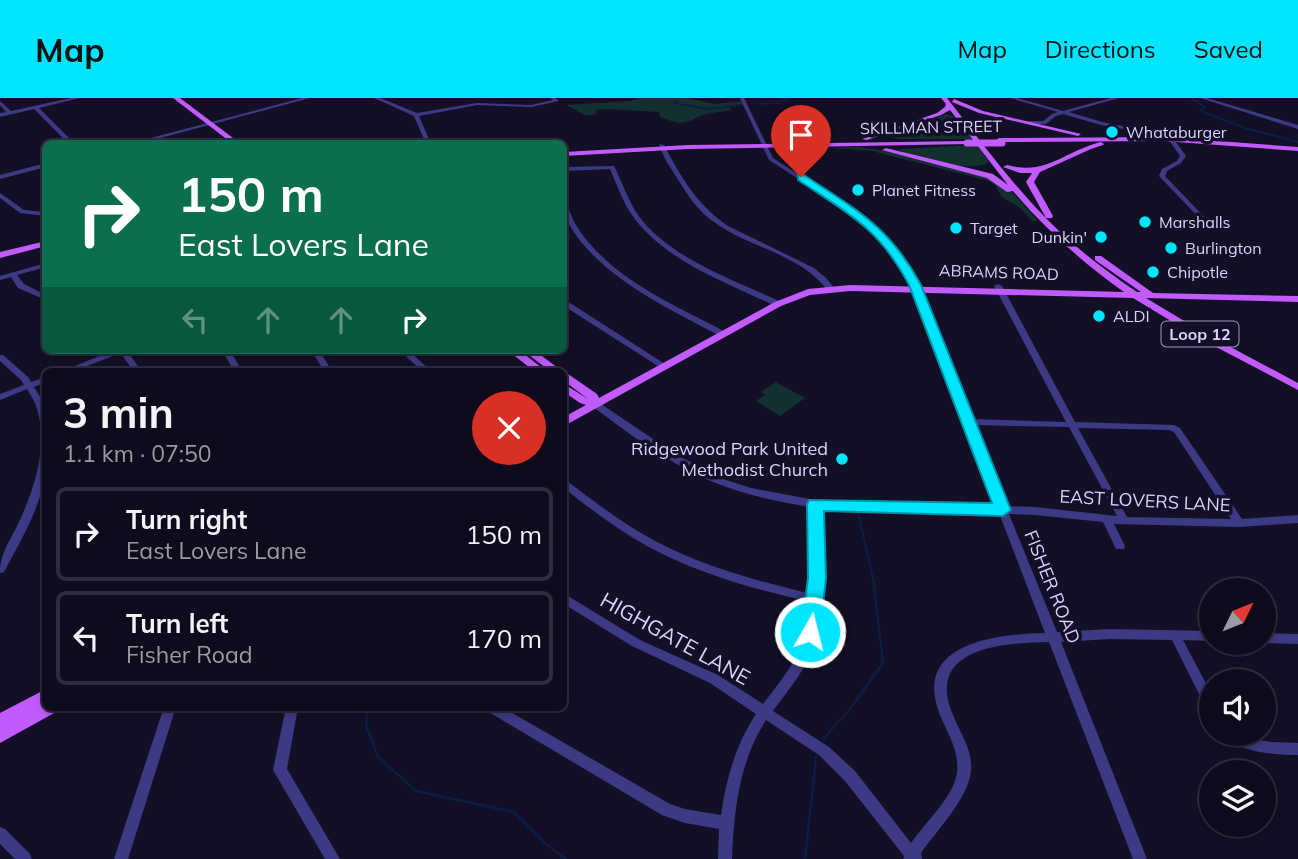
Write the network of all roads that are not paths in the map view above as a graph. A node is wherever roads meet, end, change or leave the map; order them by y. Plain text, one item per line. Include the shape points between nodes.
1 (78, 98) edge
2 (308, 98) edge
3 (317, 98) edge
4 (376, 98) edge
5 (552, 98) edge
6 (1012, 98) edge
7 (1117, 98) edge
8 (1202, 98) edge
9 (748, 99) edge
10 (174, 100) edge
11 (950, 100) edge
12 (0, 102) edge
13 (284, 105) junction
14 (35, 107) junction
15 (5, 110) edge
16 (1066, 112) junction
17 (939, 114) junction
18 (0, 115) edge
19 (416, 115) junction
20 (959, 117) junction
21 (208, 124) junction
22 (1047, 125) junction
23 (977, 126) junction
24 (1298, 127) edge
25 (890, 132) junction
26 (69, 140) edge
27 (146, 140) edge
28 (222, 140) edge
29 (232, 140) edge
30 (427, 140) edge
31 (1065, 141) junction
32 (1121, 141) junction
33 (1174, 141) junction
34 (850, 143) junction
35 (765, 144) junction
36 (661, 146) junction
37 (901, 146) junction
38 (1077, 151) junction
39 (1298, 151) edge
40 (567, 153) edge
41 (994, 160) junction
42 (42, 166) edge
43 (957, 167) junction
44 (1007, 167) junction
45 (567, 169) edge
46 (1037, 172) junction
47 (0, 177) edge
48 (0, 195) edge
49 (1037, 213) junction
50 (42, 214) edge
51 (567, 216) edge
52 (1050, 222) junction
53 (1206, 222) dead end
54 (42, 244) edge
55 (42, 249) edge
56 (0, 257) edge
57 (42, 266) edge
58 (12, 274) junction
59 (0, 278) edge
60 (830, 286) junction
61 (916, 287) junction
62 (999, 289) junction
63 (1140, 293) junction
64 (42, 296) edge
65 (1298, 297) edge
66 (774, 302) junction
67 (567, 305) edge
68 (719, 332) junction
69 (112, 354) edge
70 (407, 354) edge
71 (518, 354) edge
72 (533, 354) edge
73 (0, 357) edge
74 (660, 364) junction
75 (75, 368) edge
76 (423, 368) edge
77 (537, 368) edge
78 (553, 368) edge
79 (567, 379) edge
80 (1298, 379) edge
81 (42, 381) edge
82 (31, 385) junction
83 (1298, 387) edge
84 (567, 389) edge
85 (0, 397) edge
86 (591, 401) junction
87 (42, 410) edge
88 (567, 411) edge
89 (567, 420) edge
90 (968, 422) junction
91 (1072, 424) junction
92 (42, 472) edge
93 (567, 485) edge
94 (815, 504) junction
95 (1003, 510) junction
96 (1298, 519) edge
97 (1107, 520) junction
98 (1124, 521) junction
99 (1240, 523) junction
100 (1120, 546) dead end
101 (0, 569) edge
102 (815, 599) junction
103 (567, 600) edge
104 (1175, 635) junction
105 (1199, 636) edge
106 (1053, 637) junction
107 (1276, 638) edge
108 (1298, 639) edge
109 (1199, 682) edge
110 (42, 698) edge
111 (43, 711) edge
112 (169, 711) edge
113 (291, 711) edge
114 (498, 711) edge
115 (764, 712) junction
116 (0, 720) edge
117 (0, 735) edge
118 (1254, 746) edge
119 (1292, 749) edge
120 (726, 823) junction
121 (0, 834) edge
122 (913, 858) edge
123 (25, 859) edge
124 (121, 859) edge
125 (332, 859) edge
126 (725, 859) edge
127 (1140, 859) edge

1 - 14 street
2 - 13 street
3 - 13 street
4 - 19 street
5 - 19 street via 557,101 531,106 477,104
6 - 16 street
7 - 16 street
8 - 24 street
9 - 35 street
10 - 21 main road
11 - 17 main road
11 - 20 main road, Loop 12
11 - 22 main road via 981,112
11 - 23 main road, Loop 12
12 - 15 street
13 - 21 street
14 - 15 street
14 - 26 street
15 - 18 street
16 - 22 street via 1051,117
16 - 33 street via 1163,134
17 - 20 main road
17 - 25 main road
19 - 30 street
20 - 41 main road, Loop 12
21 - 27 street
21 - 28 main road
21 - 29 main road
22 - 32 main road
23 - 31 main road via 985,116 996,117 1074,136
23 - 44 main road, Loop 12
25 - 34 main road
25 - 37 main road via 886,137
31 - 32 main road, SKILLMAN STREET
31 - 37 main road, SKILLMAN STREET, bridge
31 - 38 main road via 1076,145
32 - 33 main road, SKILLMAN STREET
32 - 38 main road
33 - 39 main road, SKILLMAN STREET
33 - 53 street via 1183,159 1162,176
34 - 35 main road, SKILLMAN STREET
34 - 37 main road
34 - 37 main road, SKILLMAN STREET
35 - 36 main road, SKILLMAN STREET
35 - 61 street, FISHER ROAD via 771,159 882,234
36 - 40 main road, SKILLMAN STREET
36 - 60 street via 697,204 716,221 814,270
37 - 43 main road
38 - 46 main road
41 - 43 main road via 982,169
41 - 49 main road, Loop 12
42 - 47 street
43 - 49 main road via 998,179
44 - 46 main road via 1021,173
44 - 52 main road, Loop 12
45 - 66 street via 612,167 634,213 653,235 676,252
46 - 52 main road via 1030,182
48 - 50 street via 22,212
49 - 52 main road, Loop 12
51 - 68 street via 577,236 606,265
52 - 63 main road, Loop 12
52 - 63 main road, Loop 12 via 1082,256
54 - 56 main road
55 - 56 main road
57 - 58 street
58 - 59 street
58 - 64 street via 21,286
60 - 61 main road, ABRAMS ROAD
60 - 66 main road, ABRAMS ROAD via 799,291
61 - 62 main road, ABRAMS ROAD
61 - 90 street, FISHER ROAD
62 - 63 main road, ABRAMS ROAD
62 - 91 street
63 - 65 main road, ABRAMS ROAD
63 - 80 main road, Loop 12
63 - 83 main road, Loop 12 via 1196,332
66 - 68 main road, ABRAMS ROAD
67 - 74 street
68 - 74 main road, ABRAMS ROAD
69 - 75 street
70 - 76 street
71 - 77 main road
72 - 78 main road
73 - 82 street
74 - 86 main road, ABRAMS ROAD
79 - 86 main road, EAST LOVERS LANE
81 - 82 street
82 - 85 street
82 - 87 street
84 - 86 main road, EAST LOVERS LANE
86 - 88 main road, ABRAMS ROAD
86 - 89 main road, ABRAMS ROAD
86 - 94 street, EAST LOVERS LANE via 670,458 706,477 757,494
90 - 91 street
90 - 95 street, FISHER ROAD
91 - 98 street
91 - 99 street via 1177,430
92 - 101 street via 35,501
93 - 102 street via 614,523 673,555 735,580
94 - 95 street, EAST LOVERS LANE
94 - 102 street
95 - 97 street, EAST LOVERS LANE
95 - 106 street, FISHER ROAD
96 - 99 street, EAST LOVERS LANE
97 - 98 street, EAST LOVERS LANE
97 - 100 street
98 - 99 street, EAST LOVERS LANE
102 - 115 street via 806,649
103 - 115 street, HIGHGATE LANE via 636,643 714,679
104 - 105 street
104 - 106 street
104 - 109 street
106 - 122 street via 972,648 945,671 942,700 961,749 963,776 921,837
106 - 127 street, FISHER ROAD
107 - 108 street
110 - 116 main road
111 - 117 main road
112 - 124 street
113 - 125 street via 281,770
114 - 120 street via 649,801 685,817
115 - 120 street via 740,756
115 - 122 street, HIGHGATE LANE via 839,762
118 - 119 street
120 - 126 street
121 - 123 street

